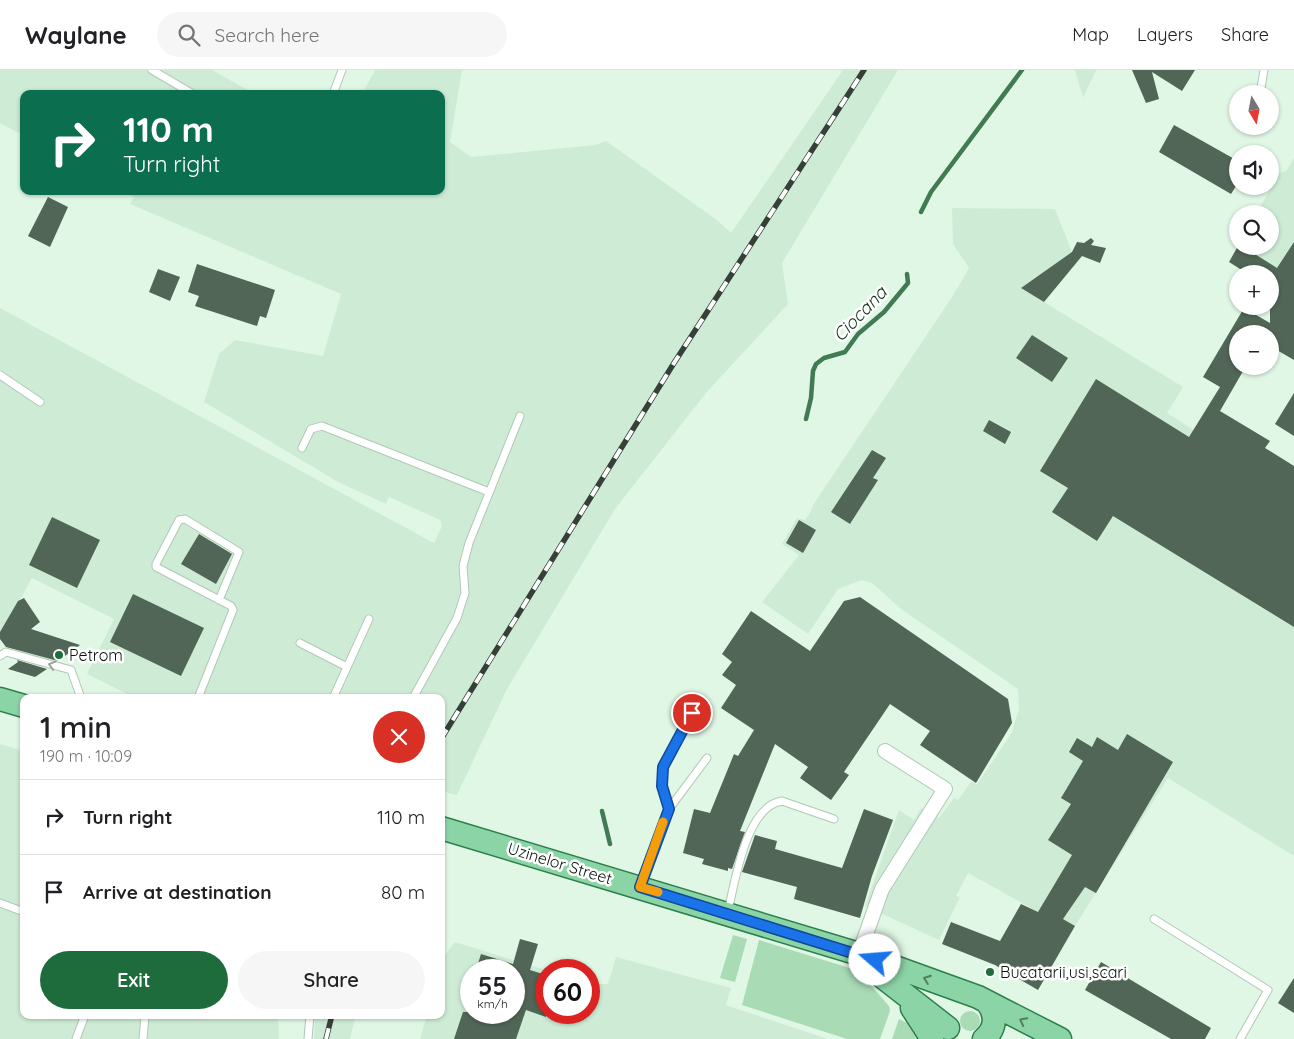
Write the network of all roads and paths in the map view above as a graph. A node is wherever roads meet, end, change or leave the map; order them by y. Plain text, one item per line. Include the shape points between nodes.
1 (152, 70) edge
2 (342, 70) edge
3 (1264, 70) edge
4 (1262, 85) edge
5 (186, 90) edge
6 (334, 90) edge
7 (0, 375) edge
8 (40, 402) dead end
9 (520, 416) dead end
10 (302, 448) dead end
11 (489, 492) junction
12 (219, 600) junction
13 (369, 619) dead end
14 (300, 643) dead end
15 (0, 656) edge
16 (347, 667) junction
17 (80, 694) edge
18 (200, 694) edge
19 (335, 694) edge
20 (416, 694) edge
21 (0, 699) edge
22 (20, 705) edge
23 (692, 713) dead end
24 (885, 751) dead end
25 (707, 758) dead end
26 (669, 809) junction
27 (834, 819) dead end
28 (445, 829) edge
29 (640, 887) junction
30 (0, 903) edge
31 (20, 910) edge
32 (727, 913) junction
33 (1154, 919) dead end
34 (855, 953) junction
35 (980, 999) junction
36 (84, 1019) edge
37 (145, 1019) edge
38 (310, 1019) edge
39 (946, 1035) edge
40 (76, 1039) edge
41 (143, 1039) edge
42 (308, 1039) edge
43 (987, 1039) edge
44 (1060, 1039) edge
45 (1240, 1039) edge

1 - 5 lane
2 - 6 lane
3 - 4 lane
7 - 8 lane
9 - 11 lane
10 - 11 lane via 311,429 322,426
11 - 20 lane via 465,556 466,593 457,618
12 - 12 lane via 239,552 185,519 179,520 156,567
12 - 18 lane via 233,610
13 - 16 lane
14 - 16 lane
17 -> 15 lane via 71,670 6,652
16 - 19 lane
21 - 22 main road
23 - 26 lane via 663,767 662,786
24 - 34 street via 945,789 882,889
25 - 26 lane
26 - 29 lane
27 - 32 lane via 782,801 769,806 748,836
28 - 29 main road, Uzinelor Street
29 - 32 main road, Uzinelor Street
30 - 31 lane
32 - 34 main road, Uzinelor Street
33 - 45 lane via 1268,990
35 -> 34 main road, Uzinelor Street
34 - 39 main road, Uzinelor Street
35 - 39 main road via 959,998 949,1008
35 - 43 main road via 994,1014 993,1027
44 -> 35 main road, Uzinelor Street
36 - 40 lane
37 - 41 lane
38 - 42 lane

